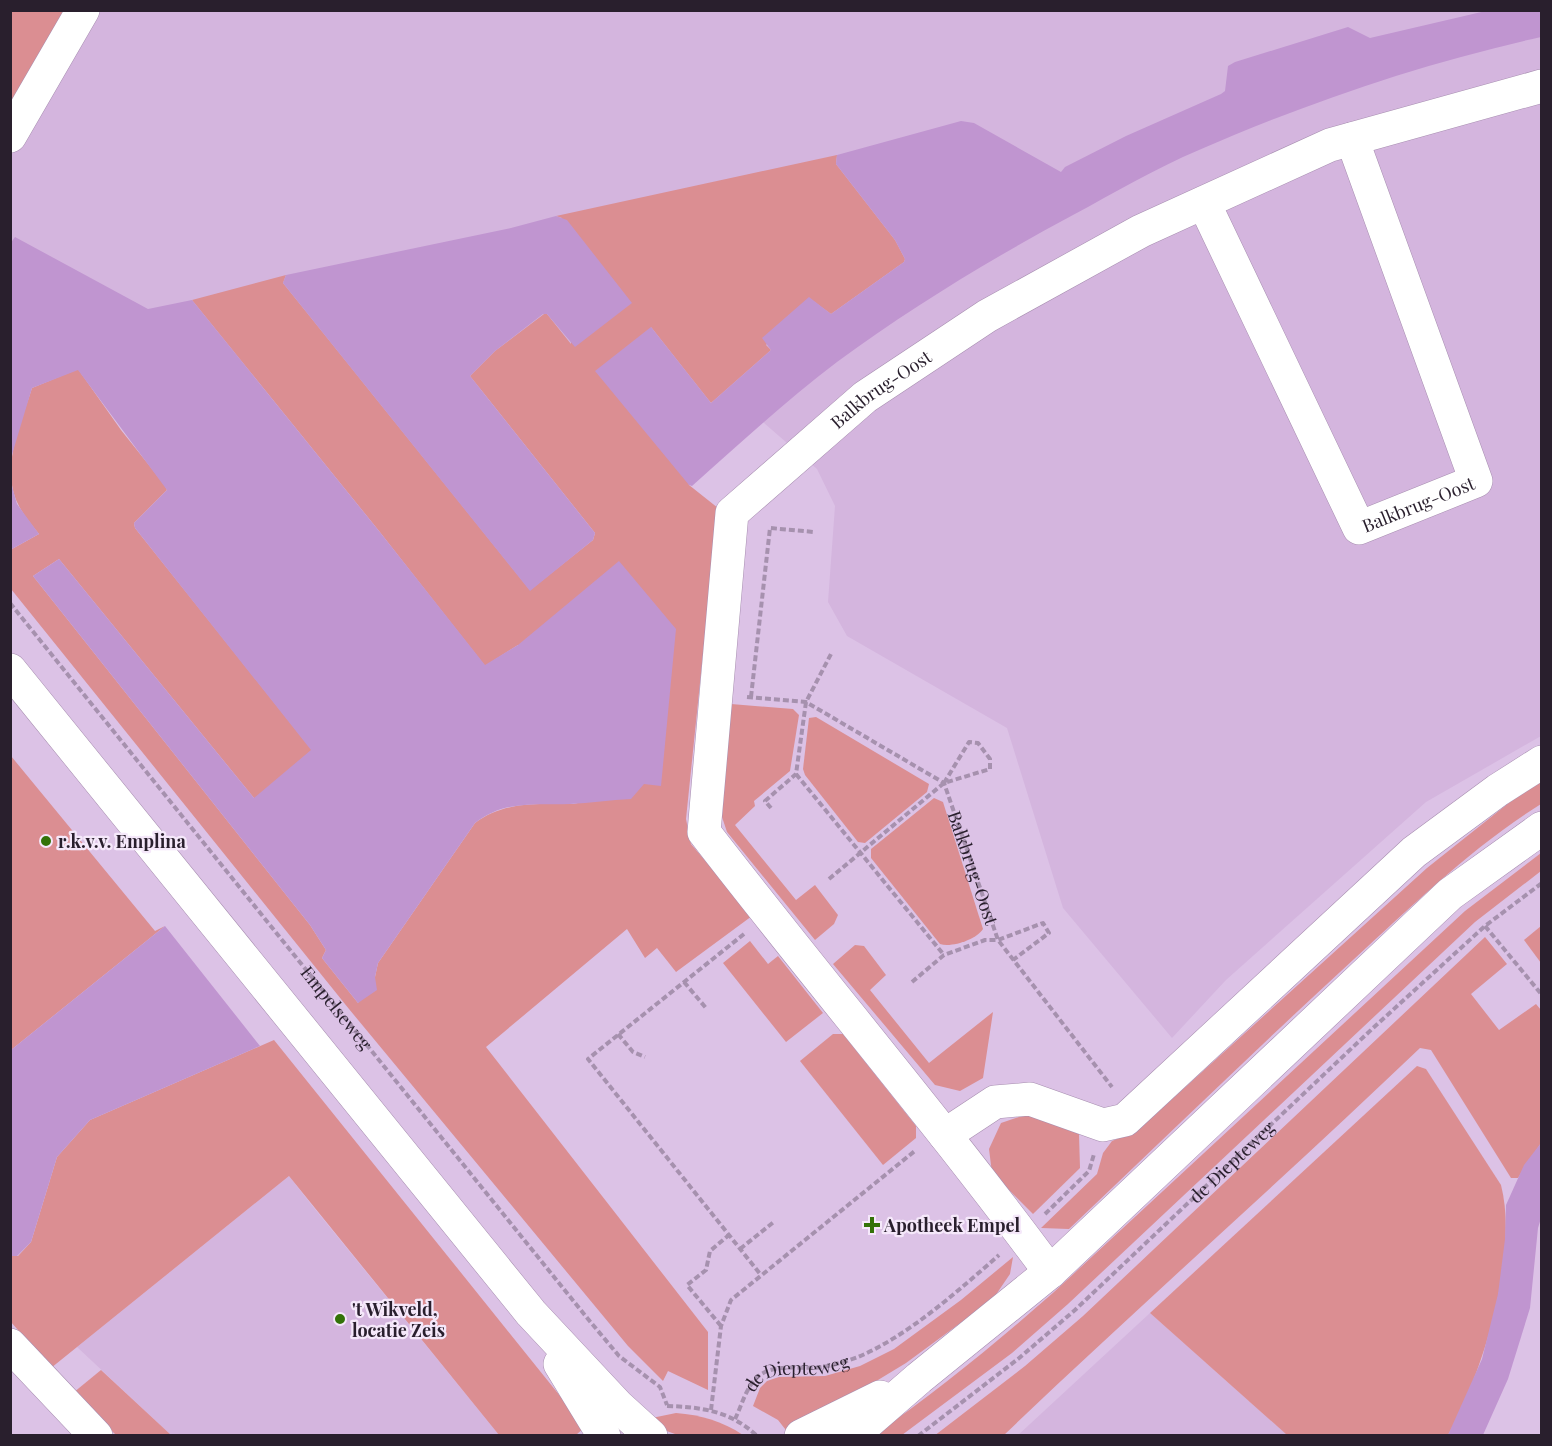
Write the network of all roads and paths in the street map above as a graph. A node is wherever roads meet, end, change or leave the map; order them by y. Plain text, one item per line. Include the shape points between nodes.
1 (83, 10) edge
2 (1542, 86) edge
3 (10, 136) edge
4 (1352, 139) junction
5 (1204, 202) junction
6 (814, 532) dead end
7 (10, 603) edge
8 (831, 654) dead end
9 (10, 670) edge
10 (717, 693) junction
11 (752, 697) junction
12 (806, 702) junction
13 (1542, 762) edge
14 (796, 774) junction
15 (944, 783) junction
16 (771, 808) dead end
17 (1542, 828) edge
18 (860, 852) junction
19 (829, 879) dead end
20 (1542, 883) edge
21 (768, 914) junction
22 (1485, 926) junction
23 (998, 940) junction
24 (944, 955) junction
25 (1013, 960) junction
26 (684, 982) junction
27 (912, 982) dead end
28 (1542, 995) edge
29 (706, 1008) dead end
30 (618, 1034) junction
31 (645, 1057) dead end
32 (1095, 1122) junction
33 (945, 1135) junction
34 (775, 1221) dead end
35 (1022, 1234) junction
36 (729, 1235) junction
37 (740, 1249) junction
38 (1050, 1272) junction
39 (761, 1275) junction
40 (531, 1313) junction
41 (721, 1326) junction
42 (10, 1345) edge
43 (919, 1378) junction
44 (711, 1410) junction
45 (735, 1419) junction
46 (96, 1436) edge
47 (604, 1436) edge
48 (651, 1436) edge
49 (757, 1436) edge
50 (801, 1436) edge
51 (852, 1436) edge
52 (918, 1436) edge

1 - 3 street
2 - 4 street, Balkbrug-Oost
4 - 5 street, Balkbrug-Oost via 1330,145
4 - 5 street, Balkbrug-Oost via 1476,482 1359,528
5 - 10 street, Balkbrug-Oost via 1141,231 978,322 865,397 732,513
6 - 11 path via 770,528
7 - 44 path, Empelseweg via 619,1356 660,1387 667,1406
8 - 12 path
9 - 40 street
10 - 11 path
10 - 21 street, Balkbrug-Oost via 704,832
11 - 12 path
12 - 14 path
12 - 15 path
13 - 32 street via 1498,789 1414,852 1125,1120
14 - 16 path via 765,801
14 - 18 path
15 - 15 path via 990,769 990,759 978,743 969,742
15 - 18 path
15 - 23 path, Balkbrug-Oost
17 - 38 street via 1450,894
18 - 19 path
18 - 24 path
20 - 22 path, de Diepteweg
21 - 26 path
21 - 33 street, Balkbrug-Oost
22 - 28 path
22 - 52 path, de Diepteweg via 1075,1310
23 - 24 path via 985,940
23 - 25 path, Balkbrug-Oost
23 - 25 path via 1043,923 1049,933
24 - 27 path
25 - 32 path, Balkbrug-Oost via 1113,1086
26 - 29 path
26 - 30 path
30 - 31 path via 633,1052
30 - 36 path via 588,1059
32 - 33 street via 1030,1099 995,1102
32 - 35 path, de Diepteweg via 1089,1172
33 - 35 street, Balkbrug-Oost
33 - 39 path via 927,1141
34 - 37 path
35 - 38 street, Balkbrug-Oost
35 - 45 path, de Diepteweg via 955,1294 888,1342 824,1367 776,1369 762,1374 753,1381
36 - 37 path
36 - 41 path via 710,1251 706,1270 687,1286
37 - 39 path
38 - 43 street
39 - 41 path via 731,1300
40 - 47 street
40 - 48 street
41 - 44 path
42 - 46 street
43 - 50 street
43 - 51 street
44 - 45 path
45 - 49 path

